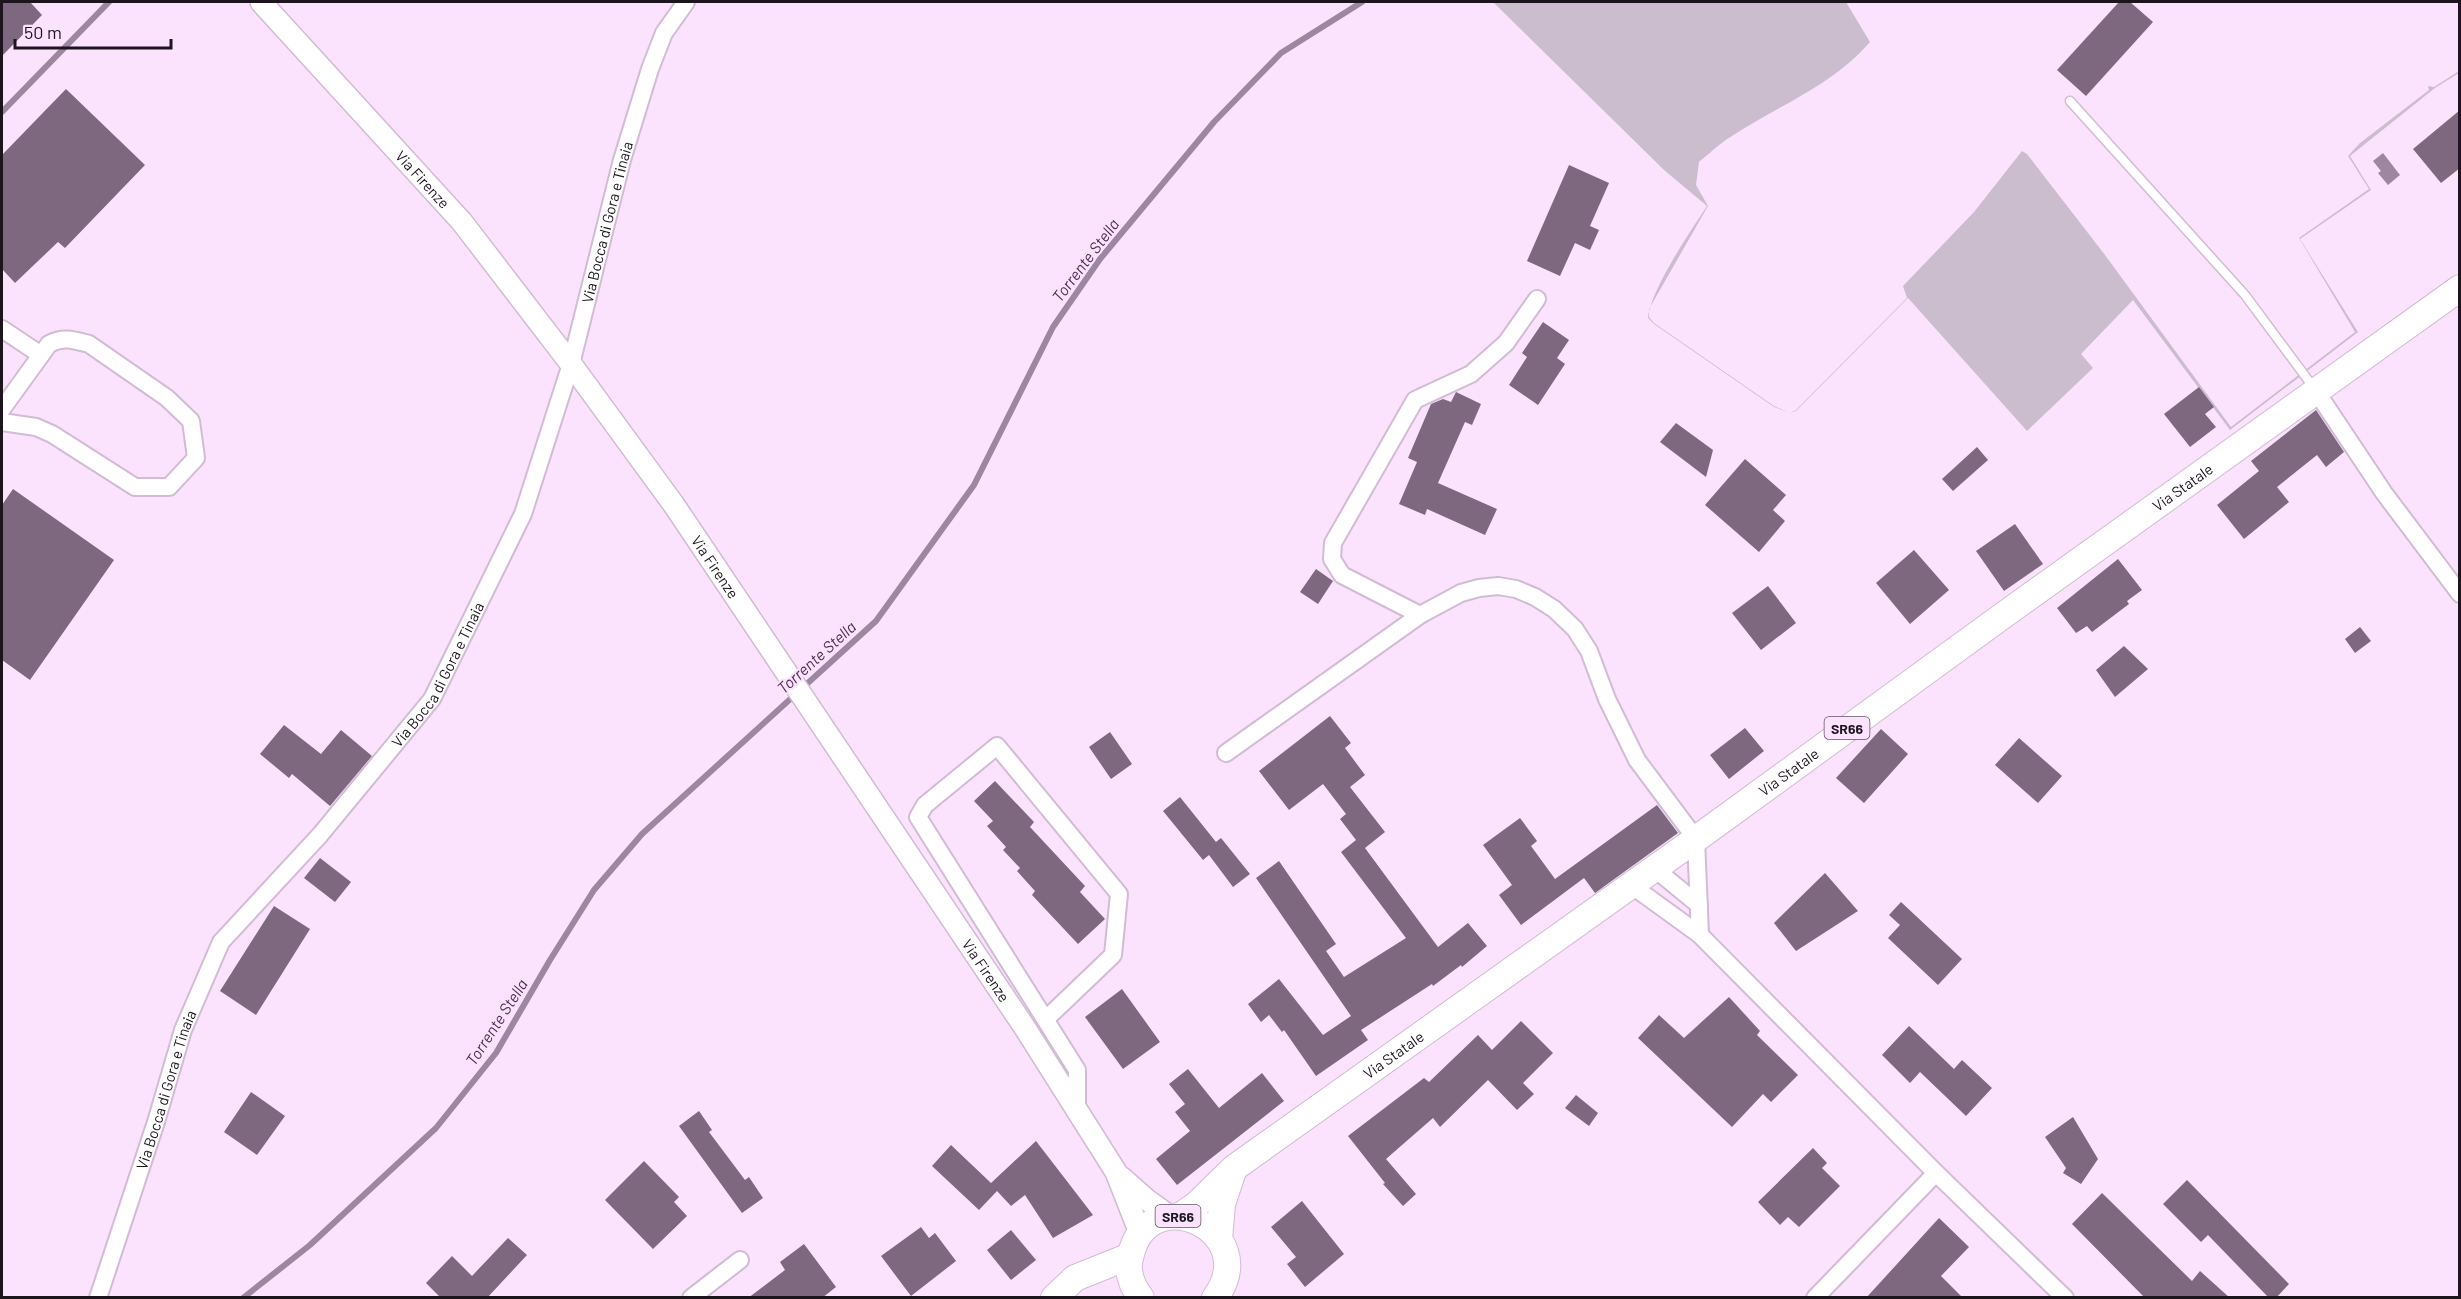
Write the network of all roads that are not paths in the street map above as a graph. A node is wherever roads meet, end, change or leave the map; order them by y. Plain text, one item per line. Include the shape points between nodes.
1 (261, 2) edge
2 (686, 2) edge
3 (2070, 101) dead end
4 (2460, 288) edge
5 (1537, 298) dead end
6 (2, 328) edge
7 (41, 355) junction
8 (572, 364) junction
9 (2316, 391) junction
10 (2, 409) edge
11 (2, 422) edge
12 (2460, 594) edge
13 (1420, 615) junction
14 (1226, 753) dead end
15 (1696, 839) junction
16 (1655, 869) junction
17 (1631, 885) junction
18 (1699, 905) junction
19 (1700, 935) junction
20 (1046, 1019) junction
21 (1077, 1112) junction
22 (1234, 1168) junction
23 (1116, 1172) junction
24 (1936, 1173) junction
25 (1175, 1216) junction
26 (1140, 1233) junction
27 (1219, 1239) junction
28 (1130, 1256) junction
29 (740, 1260) dead end
30 (1137, 1291) edge
31 (1219, 1295) edge
32 (99, 1298) edge
33 (691, 1298) edge
34 (1056, 1298) edge
35 (1815, 1298) edge
36 (2065, 1298) edge

1 - 8 street, Via Firenze via 462,222
2 - 8 street, Via Bocca di Gora e Tinaia via 664,33 650,69 622,160
3 - 9 lane via 2245,295
4 - 9 main road, Via Statale / SR66
5 - 13 street via 1506,343 1471,374 1415,400 1333,543 1332,558 1342,575
6 - 7 street
7 - 10 street
7 - 11 street via 59,339 89,344 167,398 191,421 196,458 169,487 135,487 52,434 36,427
8 - 21 street, Via Firenze via 772,649
8 - 32 street, Via Bocca di Gora e Tinaia via 523,514 432,699 320,835 221,942 183,1030
9 - 12 street via 2384,493
9 - 15 main road, Via Statale / SR66
13 - 14 street
13 - 15 street via 1461,593 1498,586 1516,589 1554,609 1575,629 1589,651 1637,760
15 - 16 main road, Via Statale / SR66
15 - 18 street
16 - 17 main road, Via Statale / SR66
16 - 18 street
17 - 19 street
17 - 22 main road, Via Statale / SR66
18 - 19 street
19 - 24 street
20 - 20 street via 918,817 925,806 997,746 1119,894 1113,955
20 - 21 street via 1077,1070
21 - 23 street, Via Firenze
22 - 25 main road, Via Statale / SR66 via 1196,1205
22 - 27 main road, SR66 via 1222,1204
23 - 25 street via 1146,1200
23 - 26 street
24 - 35 street
24 - 36 street
25 - 26 main road, SR66
25 - 27 main road, SR66 via 1195,1219
26 - 28 main road, SR66
27 - 31 main road, SR66 via 1227,1264
28 - 30 main road, SR66
28 - 34 main road, SR66 via 1075,1278
29 - 33 street
30 - 34 main road, SR66 via 1102,1284

